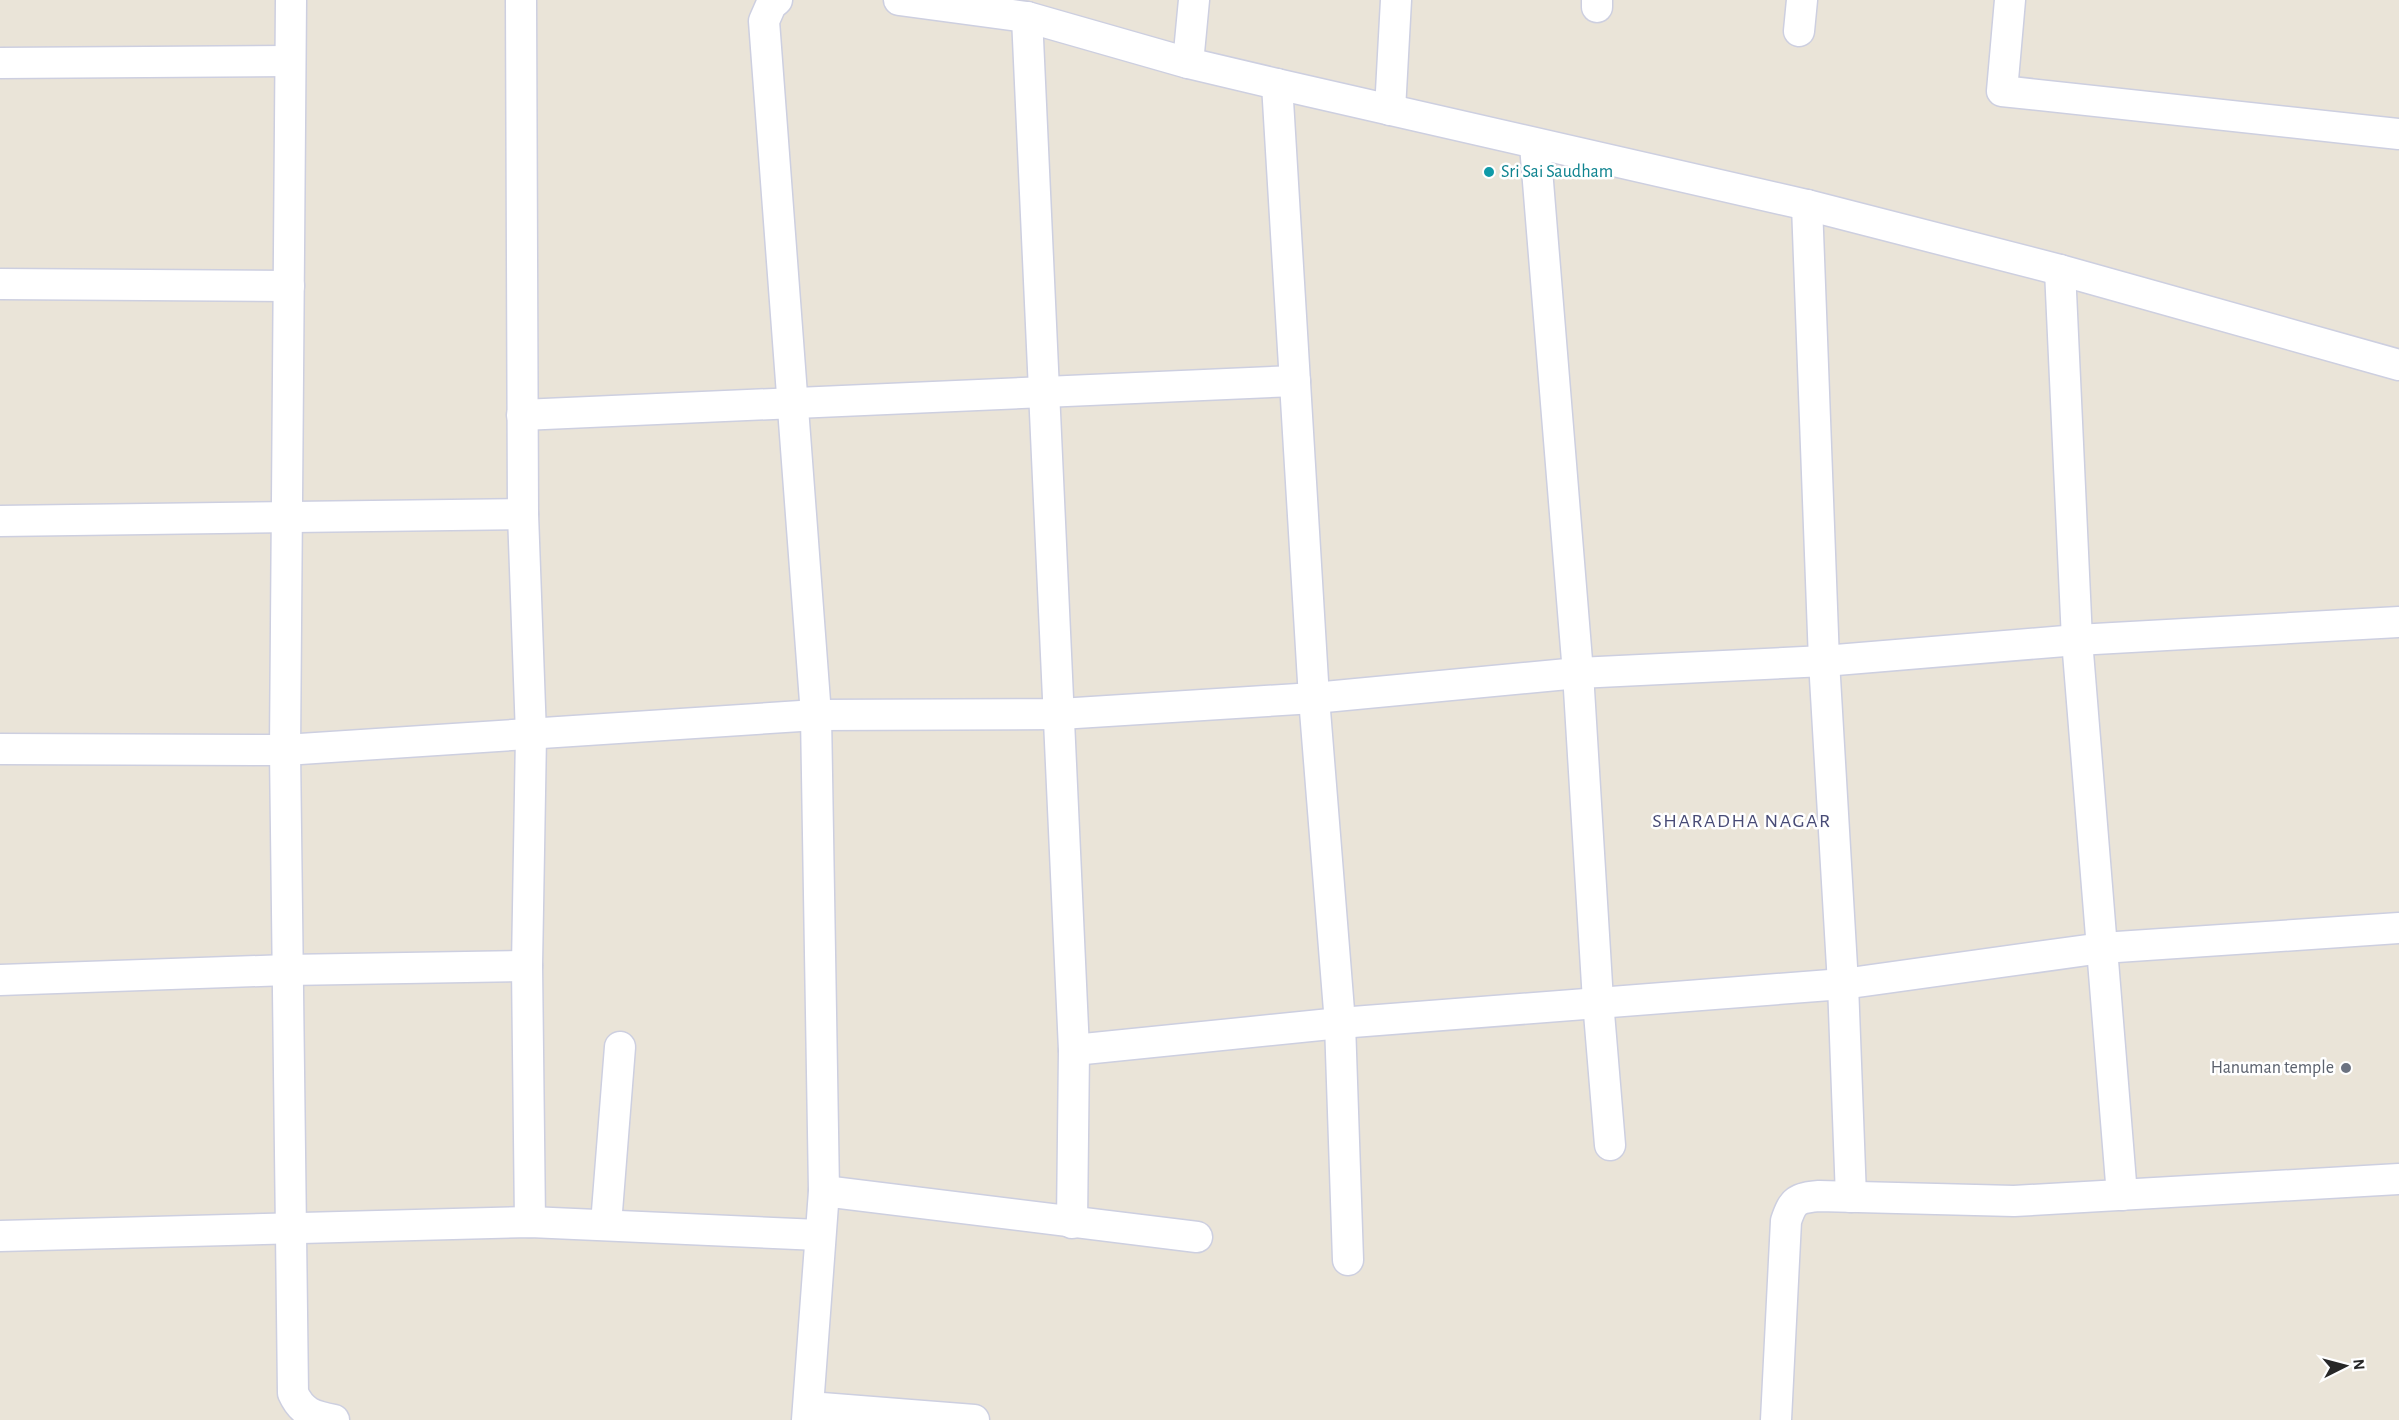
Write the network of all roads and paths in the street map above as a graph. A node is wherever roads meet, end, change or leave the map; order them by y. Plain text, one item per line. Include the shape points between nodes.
1 (291, 0) edge
2 (521, 0) edge
3 (777, 0) edge
4 (899, 0) edge
5 (1194, 0) edge
6 (1396, 0) edge
7 (1802, 0) edge
8 (2010, 0) edge
9 (1027, 17) junction
10 (1799, 31) dead end
11 (290, 61) junction
12 (0, 63) edge
13 (1188, 63) junction
14 (1277, 84) junction
15 (1390, 110) junction
16 (2399, 134) edge
17 (1535, 145) junction
18 (1807, 205) junction
19 (2060, 270) junction
20 (0, 284) edge
21 (289, 286) junction
22 (2399, 365) edge
23 (1295, 381) junction
24 (1044, 394) junction
25 (794, 405) junction
26 (522, 414) junction
27 (523, 514) junction
28 (287, 517) junction
29 (0, 521) edge
30 (2399, 622) edge
31 (2077, 640) junction
32 (1824, 661) junction
33 (1578, 673) junction
34 (1314, 698) junction
35 (1060, 714) junction
36 (816, 715) junction
37 (531, 735) junction
38 (0, 749) edge
39 (285, 750) junction
40 (2399, 928) edge
41 (2102, 948) junction
42 (527, 966) junction
43 (287, 970) junction
44 (0, 980) edge
45 (1843, 984) junction
46 (1598, 1002) junction
47 (1340, 1023) junction
48 (620, 1047) dead end
49 (1074, 1050) junction
50 (1610, 1145) dead end
51 (2399, 1179) edge
52 (824, 1191) junction
53 (2122, 1195) junction
54 (1851, 1197) junction
55 (530, 1222) junction
56 (1072, 1223) junction
57 (606, 1224) junction
58 (289, 1228) junction
59 (819, 1235) junction
60 (0, 1236) edge
61 (1197, 1237) dead end
62 (1348, 1260) dead end
63 (808, 1413) edge
64 (334, 1420) edge
65 (974, 1420) edge
66 (1776, 1420) edge

1 - 11 street
2 - 26 street
3 - 25 street via 764,21
4 - 9 street
5 - 13 street
6 - 15 street
7 - 10 street
8 - 16 street via 2002,91
9 - 13 street
9 - 24 street
11 - 12 street
11 - 21 street
13 - 14 street
14 - 15 street
14 - 23 street
15 - 17 street
17 - 18 street
17 - 33 street
18 - 19 street
18 - 32 street
19 - 22 street
19 - 31 street
20 - 21 street
21 - 28 street
23 - 24 street
23 - 34 street
24 - 25 street
24 - 35 street
25 - 26 street
25 - 36 street
26 - 27 street
27 - 28 street
27 - 37 street
28 - 29 street
28 - 39 street
30 - 31 street
31 - 32 street
31 - 41 street
32 - 33 street
32 - 45 street
33 - 34 street
33 - 46 street
34 - 35 street
34 - 47 street
35 - 36 street
35 - 49 street
36 - 37 street
36 - 52 street
37 - 39 street
37 - 42 street
38 - 39 street
39 - 43 street
40 - 41 street
41 - 45 street
41 - 53 street
42 - 43 street
42 - 55 street
43 - 44 street
43 - 58 street
45 - 46 street
45 - 54 street
46 - 47 street
46 - 50 street
47 - 49 street
47 - 62 street
48 - 57 street
49 - 56 street
51 - 53 street
52 - 56 street
52 - 59 street
53 - 54 street via 2014,1201
54 - 66 street via 1802,1197 1791,1205 1786,1221
55 - 57 street
55 - 58 street
56 - 61 street
57 - 59 street
58 - 60 street
58 - 64 street via 293,1393 299,1406 312,1415
59 - 63 street
63 - 65 street

